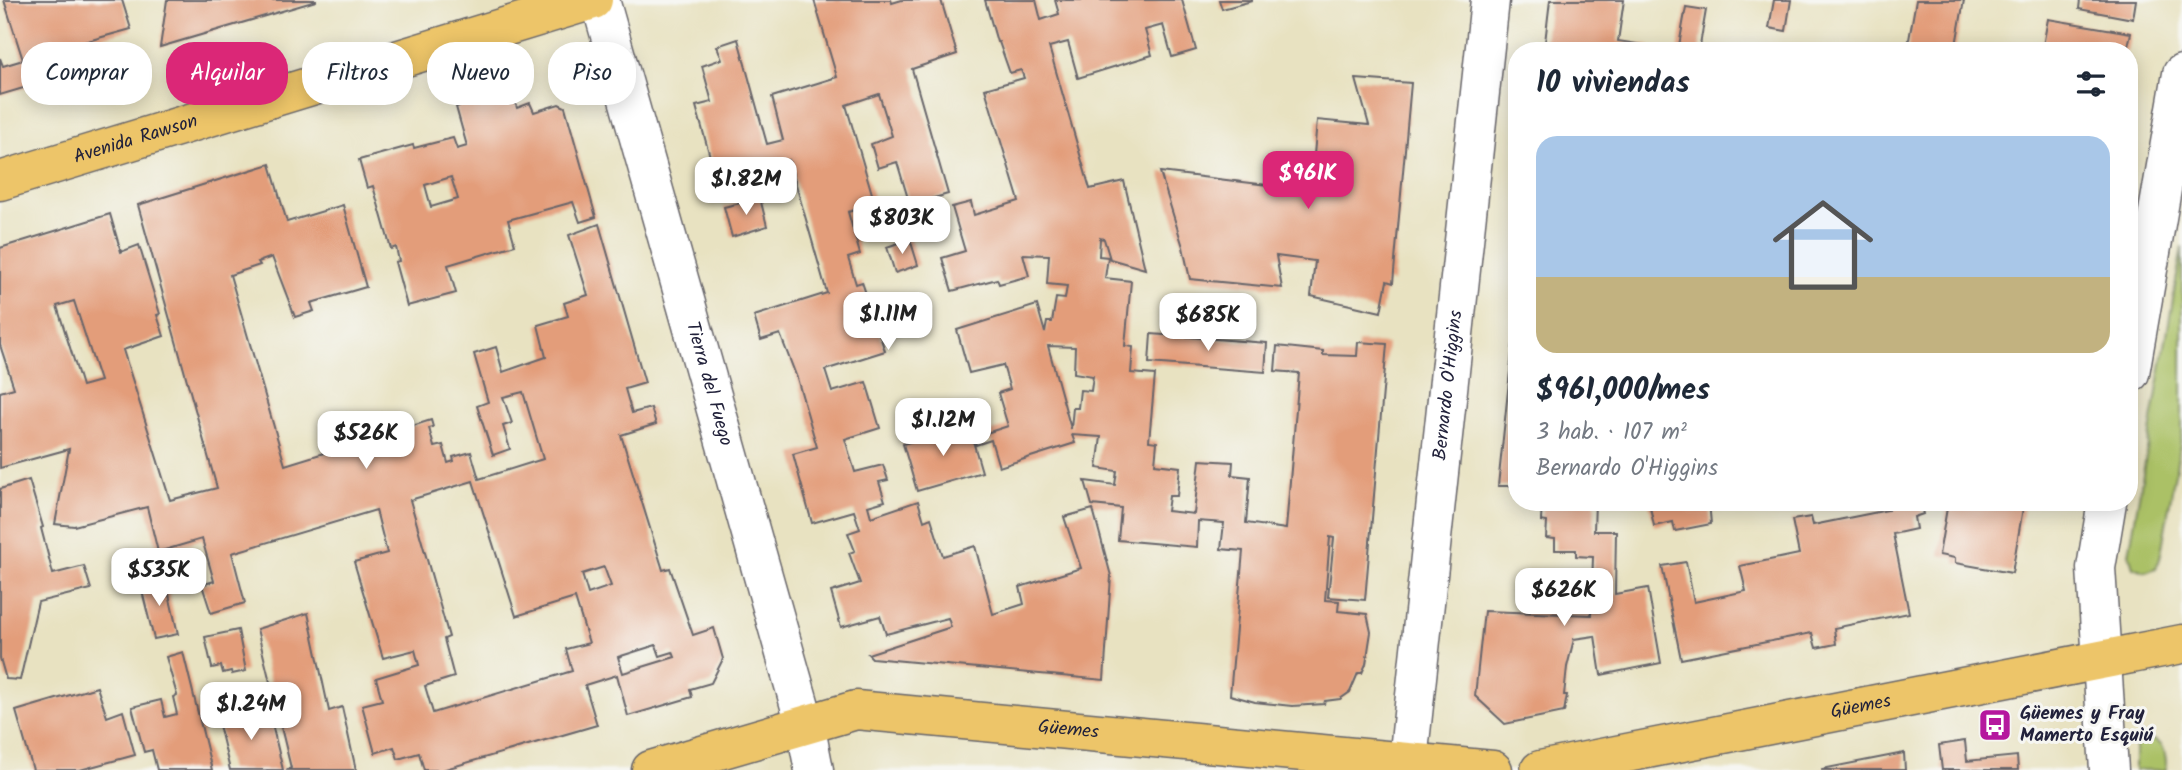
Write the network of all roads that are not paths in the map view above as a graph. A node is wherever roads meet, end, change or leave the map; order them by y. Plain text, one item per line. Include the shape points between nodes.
1 (593, 0) edge
2 (600, 0) edge
3 (1490, 0) edge
4 (2182, 74) edge
5 (0, 181) edge
6 (2138, 327) edge
7 (2106, 511) edge
8 (2182, 643) edge
9 (2102, 659) junction
10 (806, 724) junction
11 (1407, 766) edge
12 (651, 770) edge
13 (814, 770) edge
14 (1493, 770) edge
15 (1540, 770) edge
16 (2109, 770) edge

1 - 5 main road, Avenida Rawson
2 - 10 street, Tierra del Fuego
3 - 11 street, Bernardo O'Higgins
4 - 6 street
7 - 9 street via 2096,568
8 - 9 main road, Güemes
9 - 15 main road, Güemes
9 - 16 street
10 - 11 main road, Güemes via 856,709
10 - 12 main road, Güemes
10 - 13 street, Tierra del Fuego
11 - 14 main road, Güemes

